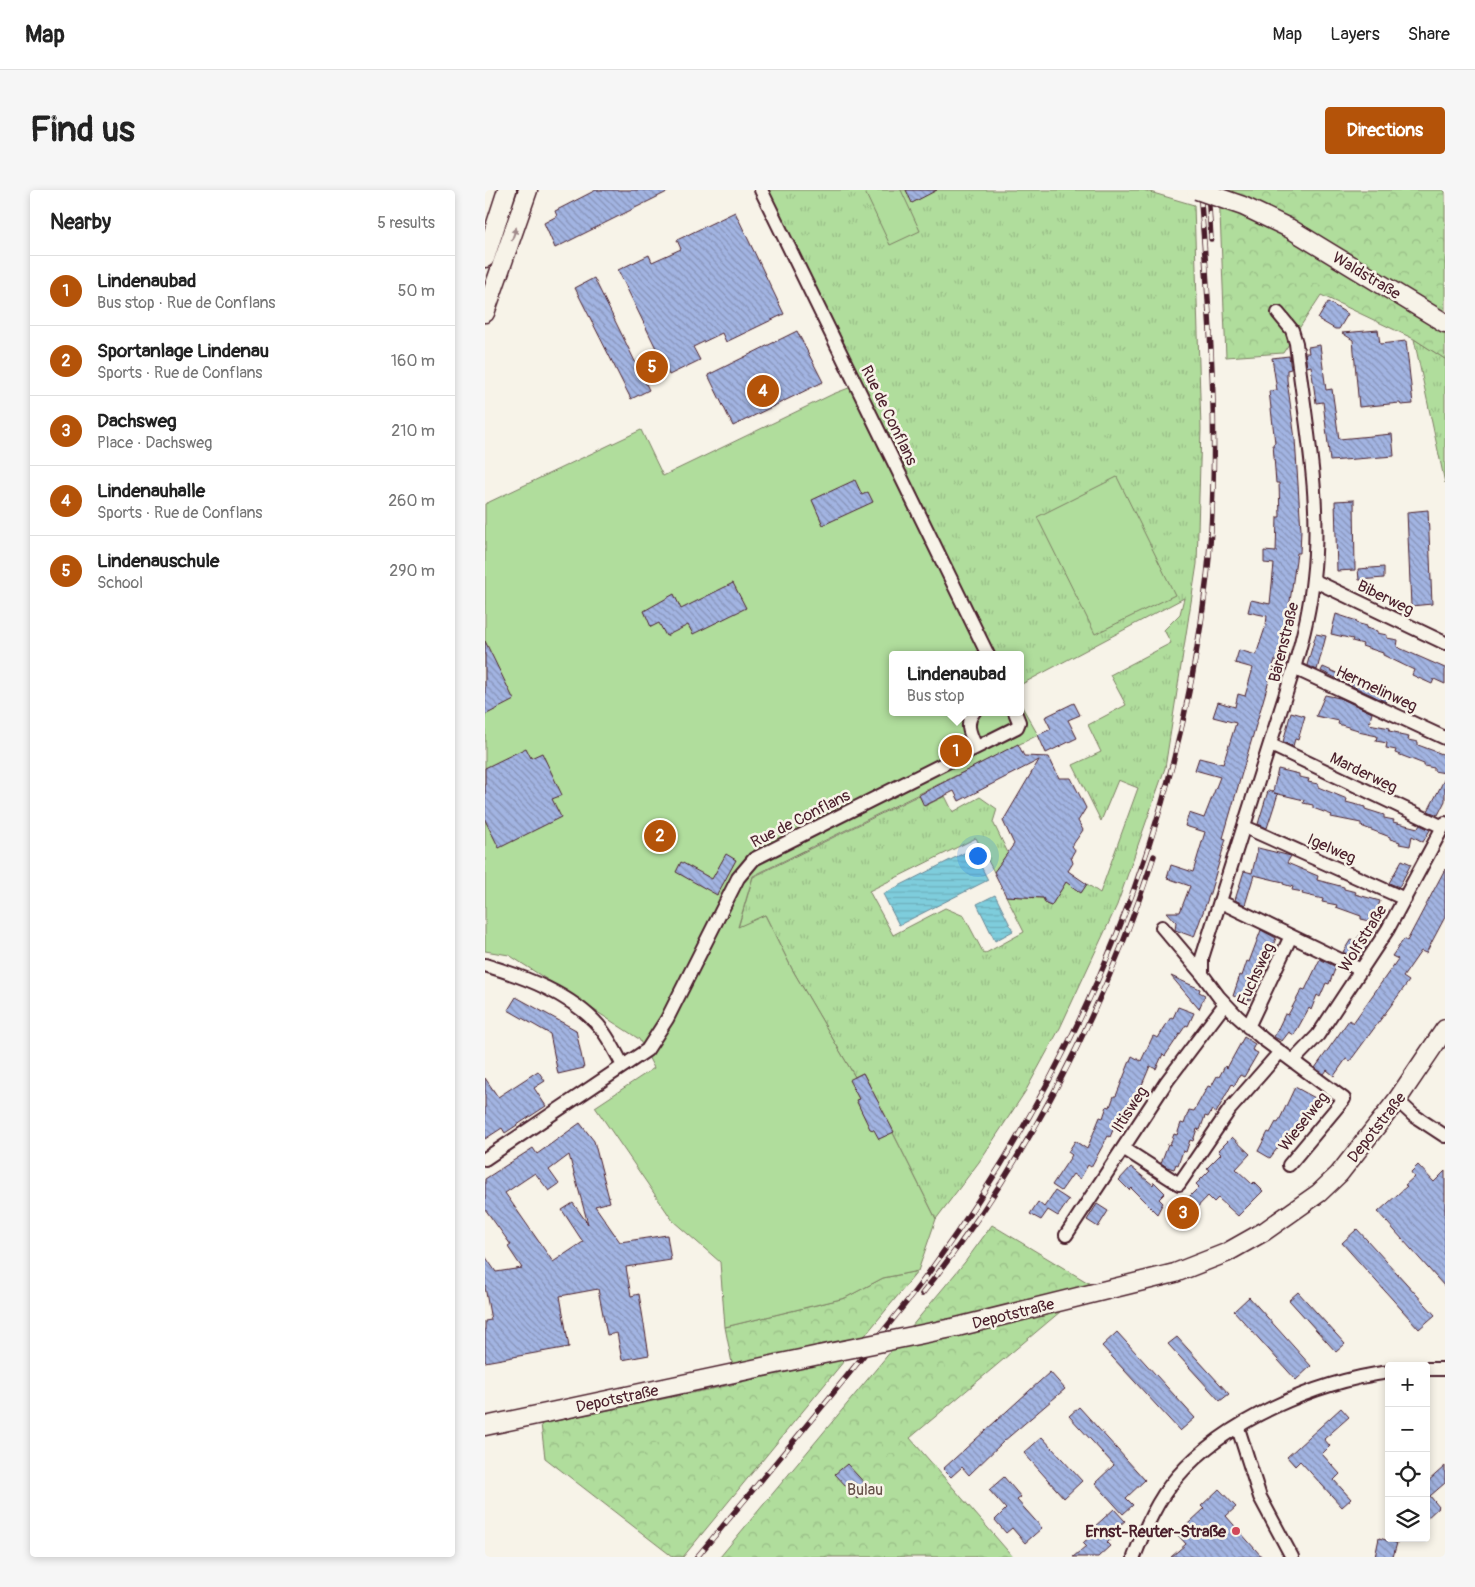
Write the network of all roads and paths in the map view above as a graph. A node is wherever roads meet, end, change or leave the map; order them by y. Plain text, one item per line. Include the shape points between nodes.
1 (507, 190) edge
2 (528, 190) edge
3 (761, 190) edge
4 (1197, 190) edge
5 (485, 258) edge
6 (485, 313) edge
7 (1278, 313) dead end
8 (1445, 323) edge
9 (1313, 580) junction
10 (1445, 643) edge
11 (986, 651) edge
12 (1294, 668) junction
13 (971, 716) edge
14 (1017, 716) edge
15 (1445, 738) edge
16 (1271, 745) junction
17 (976, 748) junction
18 (1444, 825) edge
19 (1245, 827) junction
20 (1405, 899) junction
21 (1221, 902) junction
22 (1162, 927) dead end
23 (1291, 936) junction
24 (485, 965) edge
25 (1361, 970) junction
26 (1202, 974) junction
27 (1225, 1004) junction
28 (1249, 1027) junction
29 (1445, 1029) edge
30 (1280, 1052) junction
31 (1293, 1060) junction
32 (623, 1066) junction
33 (1397, 1100) junction
34 (1445, 1136) edge
35 (1123, 1148) junction
36 (485, 1158) edge
37 (1289, 1165) dead end
38 (1066, 1235) dead end
39 (1430, 1369) edge
40 (1445, 1369) edge
41 (1385, 1373) edge
42 (485, 1426) edge
43 (1238, 1428) junction
44 (1134, 1557) edge
45 (1292, 1557) edge

1 - 5 main road
6 -> 2 main road
3 - 11 street, Rue de Conflans
4 - 8 main road, Waldstraße, bridge via 1243,206 1289,228
7 - 9 street, Bärenstraße via 1292,330 1296,343 1313,495
9 - 10 street, Biberweg
9 - 12 street, Bärenstraße
12 - 15 street, Hermelinweg
12 - 16 street, Bärenstraße
13 - 17 street via 968,726
14 - 17 street, Rue de Conflans via 1017,727
16 - 18 street, Marderweg
16 - 19 street, Bärenstraße
17 - 32 street, Rue de Conflans via 754,859 738,878 659,1035 647,1050
18 - 20 street, Wolfstraße
19 - 20 street, Igelweg
19 - 21 street, Bärenstraße
20 - 25 street, Wolfstraße
21 - 23 street, Fuchsweg
21 - 26 street, Bärenstraße via 1202,958
22 - 26 street
23 - 25 street, Fuchsweg
23 - 28 street, Fuchsweg
24 - 32 street via 533,982 576,1006 599,1026
25 - 31 street, Wolfstraße via 1318,1035
26 - 27 street
27 - 28 street
27 - 35 street, Iltisweg via 1167,1081
28 - 30 street
29 - 33 main road, Depotstraße
30 - 31 street
30 - 35 street via 1230,1109 1179,1184
31 - 37 street, Wieselweg via 1344,1099
32 - 36 street, Rue de Conflans
33 - 34 street via 1413,1116
33 - 42 main road, Depotstraße, bridge via 1357,1152 1319,1193 1239,1246 1175,1273 957,1327
35 - 38 street, Iltisweg
39 - 40 street
41 - 43 street via 1318,1389
43 - 44 street via 1202,1452 1177,1477 1157,1504
43 - 45 street via 1260,1497

